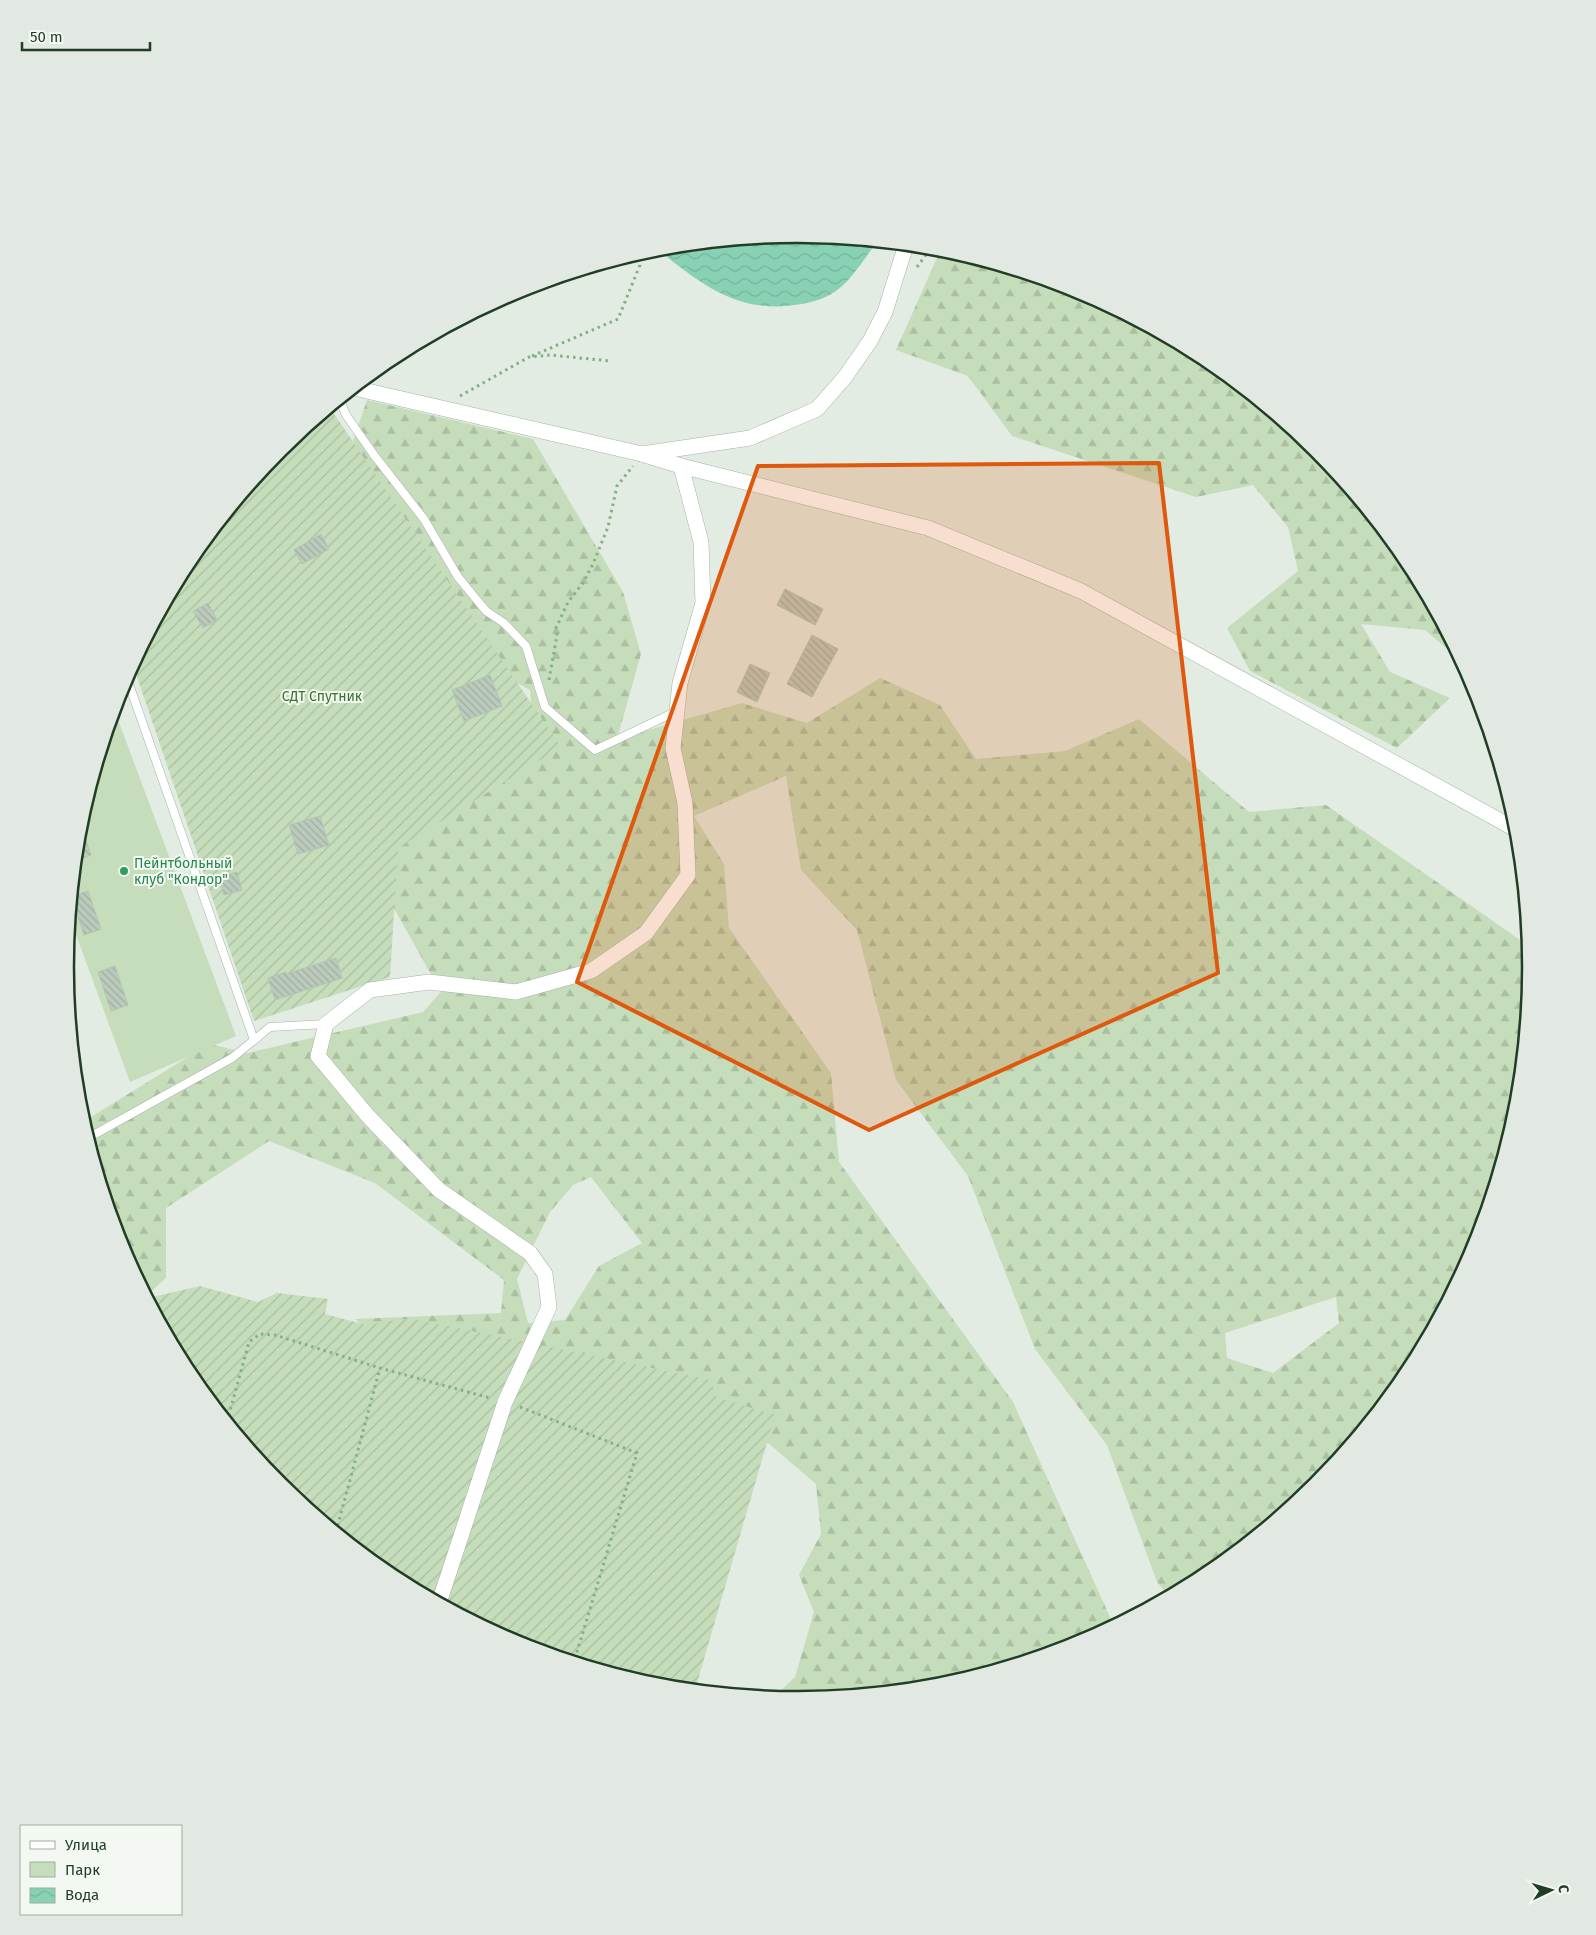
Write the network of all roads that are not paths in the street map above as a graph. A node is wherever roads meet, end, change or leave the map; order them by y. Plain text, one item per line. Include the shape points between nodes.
1 (904, 251) edge
2 (362, 390) edge
3 (342, 405) edge
4 (642, 454) junction
5 (681, 466) junction
6 (130, 687) edge
7 (677, 711) junction
8 (1508, 824) edge
9 (326, 1024) junction
10 (254, 1040) junction
11 (94, 1135) edge
12 (441, 1598) edge

1 - 4 street via 885,312 870,341 817,409 750,438
2 - 4 street
3 - 7 lane via 374,455 424,519 458,577 486,611 504,623 526,646 544,708 595,750
4 - 5 street
5 - 7 street via 701,542 703,603 680,682
5 - 8 street via 928,528 1081,591
6 - 10 lane
7 - 9 street via 674,748 685,803 688,875 646,933 591,971 516,992 430,982 370,990
9 - 10 lane via 270,1027
9 - 12 street via 318,1056 367,1115 439,1190 530,1252 545,1274 549,1307 505,1402
10 - 11 lane via 232,1058

